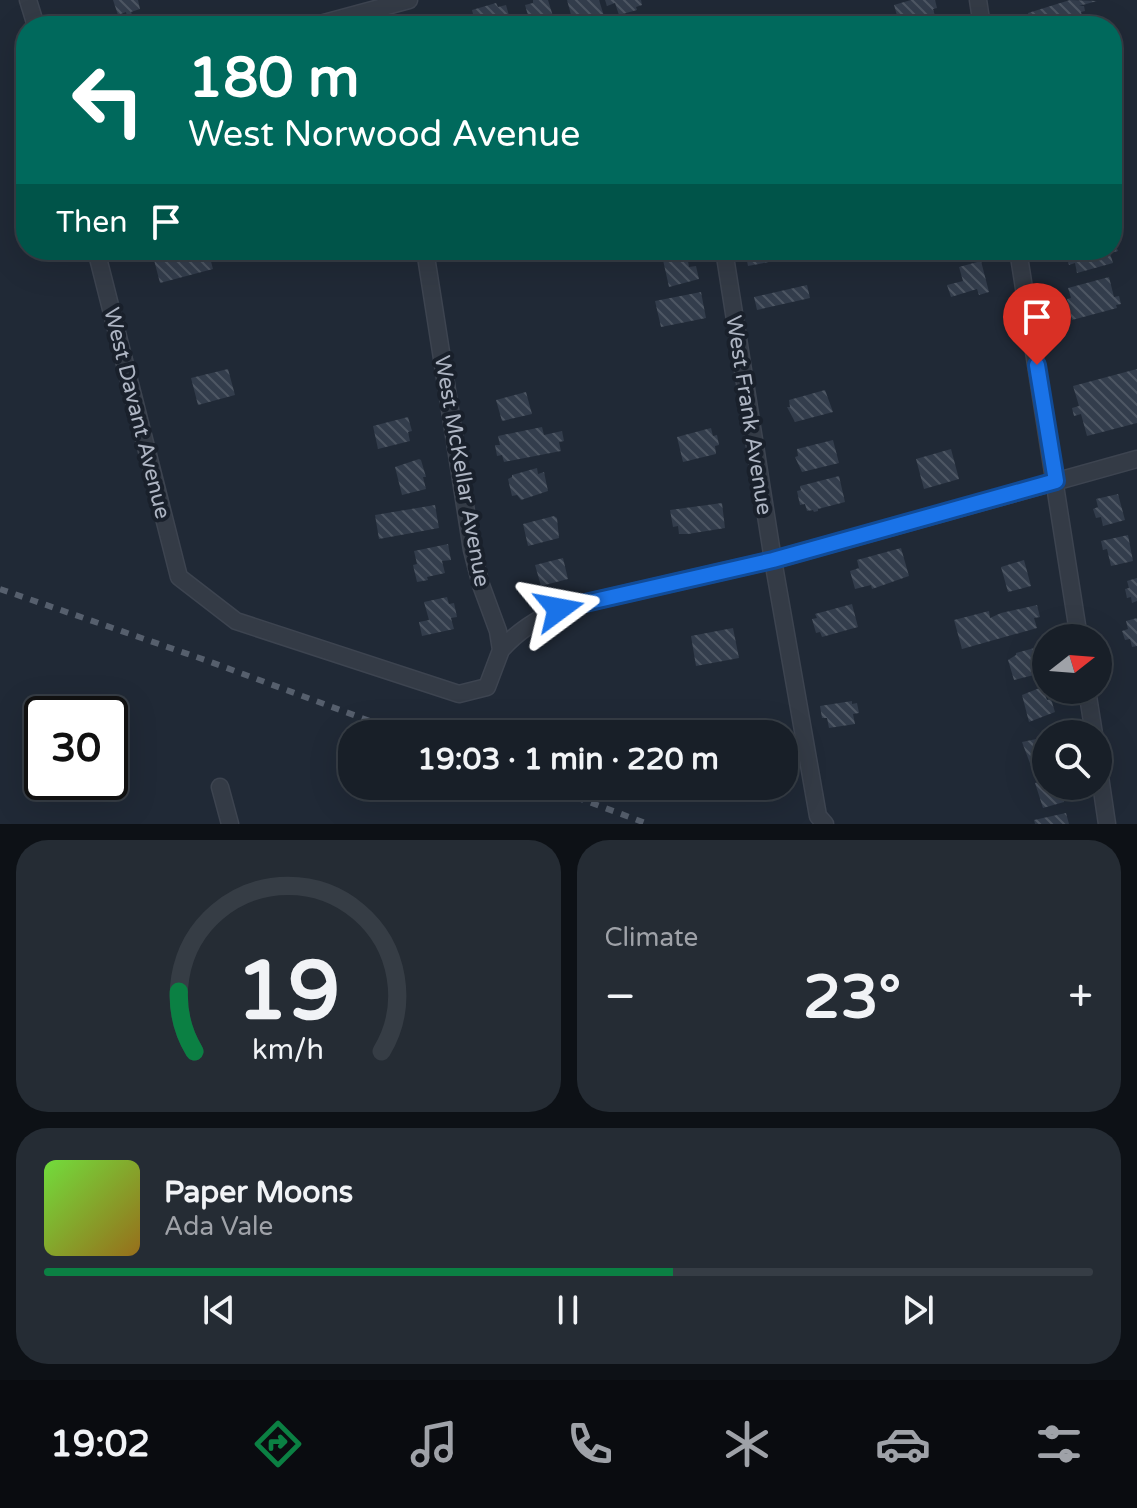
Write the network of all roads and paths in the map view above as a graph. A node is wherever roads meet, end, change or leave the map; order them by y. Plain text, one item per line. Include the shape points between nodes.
1 (409, 0) edge
2 (350, 16) edge
3 (99, 260) edge
4 (427, 260) edge
5 (726, 260) edge
6 (1020, 260) edge
7 (1137, 459) edge
8 (1056, 481) junction
9 (773, 560) junction
10 (1077, 624) edge
11 (501, 650) junction
12 (220, 787) dead end
13 (1103, 800) edge
14 (821, 820) edge
15 (230, 824) edge
16 (1107, 824) edge

1 - 2 street
3 - 11 street, West Davant Avenue via 179,577 236,621 459,694 487,687
4 - 11 street, West McKellar Avenue via 472,550
5 - 9 street, West Frank Avenue
6 - 8 street
7 - 8 street
8 - 9 street
8 - 10 street
9 - 11 street via 559,609 515,634
9 - 14 street, West Frank Avenue
12 - 15 street
13 - 16 street

